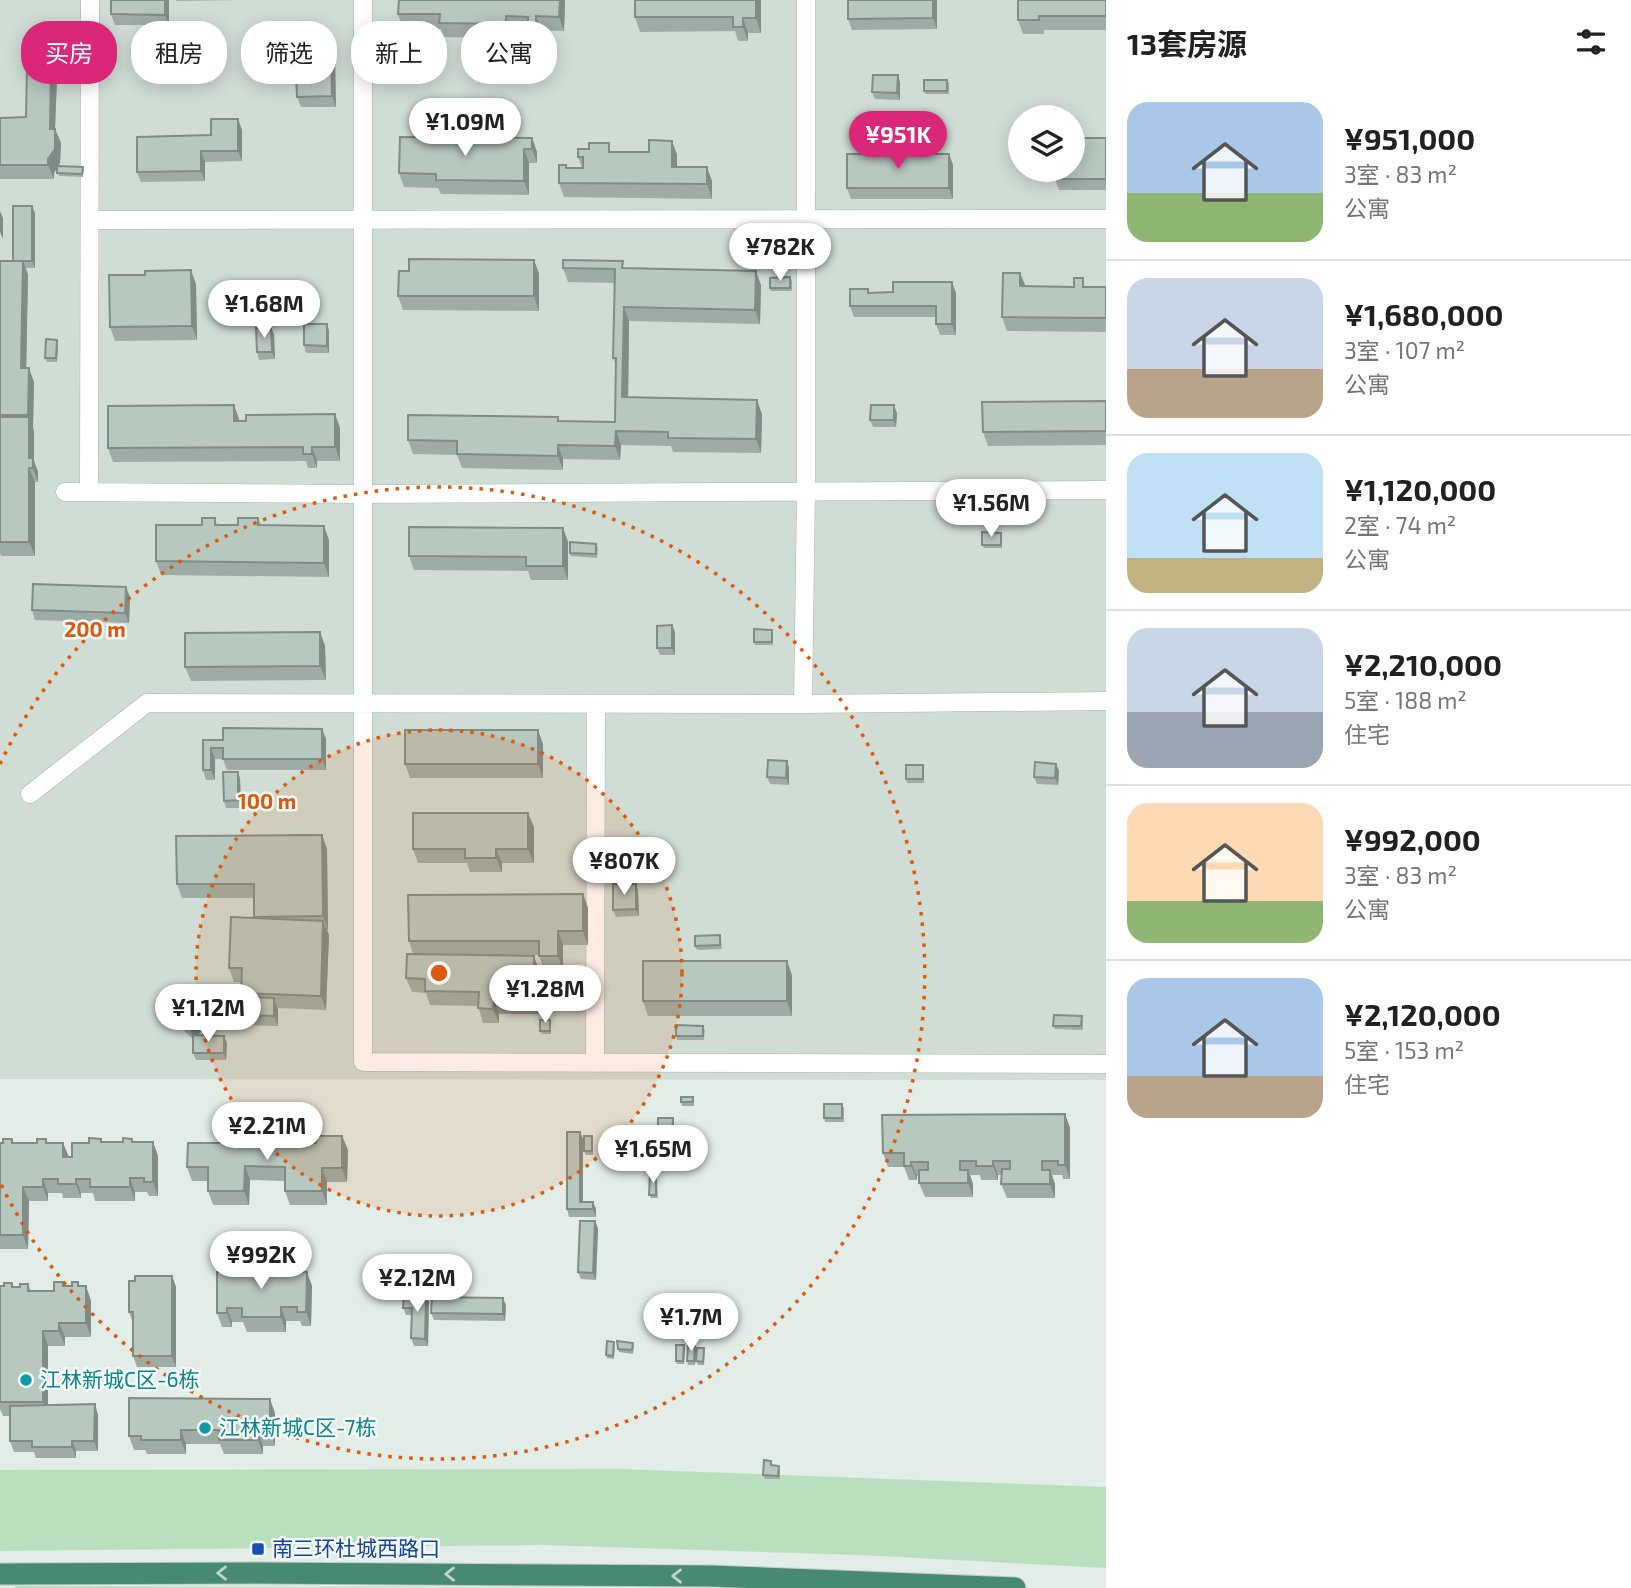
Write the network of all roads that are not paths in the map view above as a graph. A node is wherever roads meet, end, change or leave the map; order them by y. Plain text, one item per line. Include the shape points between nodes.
1 (90, 0) edge
2 (363, 0) edge
3 (806, 0) edge
4 (1106, 219) edge
5 (90, 220) junction
6 (806, 220) junction
7 (363, 221) junction
8 (1106, 490) edge
9 (806, 491) junction
10 (65, 492) dead end
11 (89, 492) junction
12 (362, 494) junction
13 (1106, 701) edge
14 (362, 704) junction
15 (596, 704) junction
16 (803, 704) junction
17 (30, 794) dead end
18 (595, 1063) junction
19 (1106, 1064) edge
20 (0, 1574) edge
21 (1014, 1588) edge

1 - 5 street
2 - 7 street
3 - 6 street
4 - 6 street
5 - 7 street
5 - 11 street
6 - 7 street
6 - 9 street
7 - 12 street
8 - 9 street
9 - 12 street
9 - 16 street
10 - 11 street
11 - 12 street
12 - 14 street
13 - 16 street
14 - 15 street
14 - 17 street via 147,703
14 - 18 street via 363,1062
15 - 16 street
15 - 18 street
18 - 19 street
21 -> 20 highway via 711,1576

